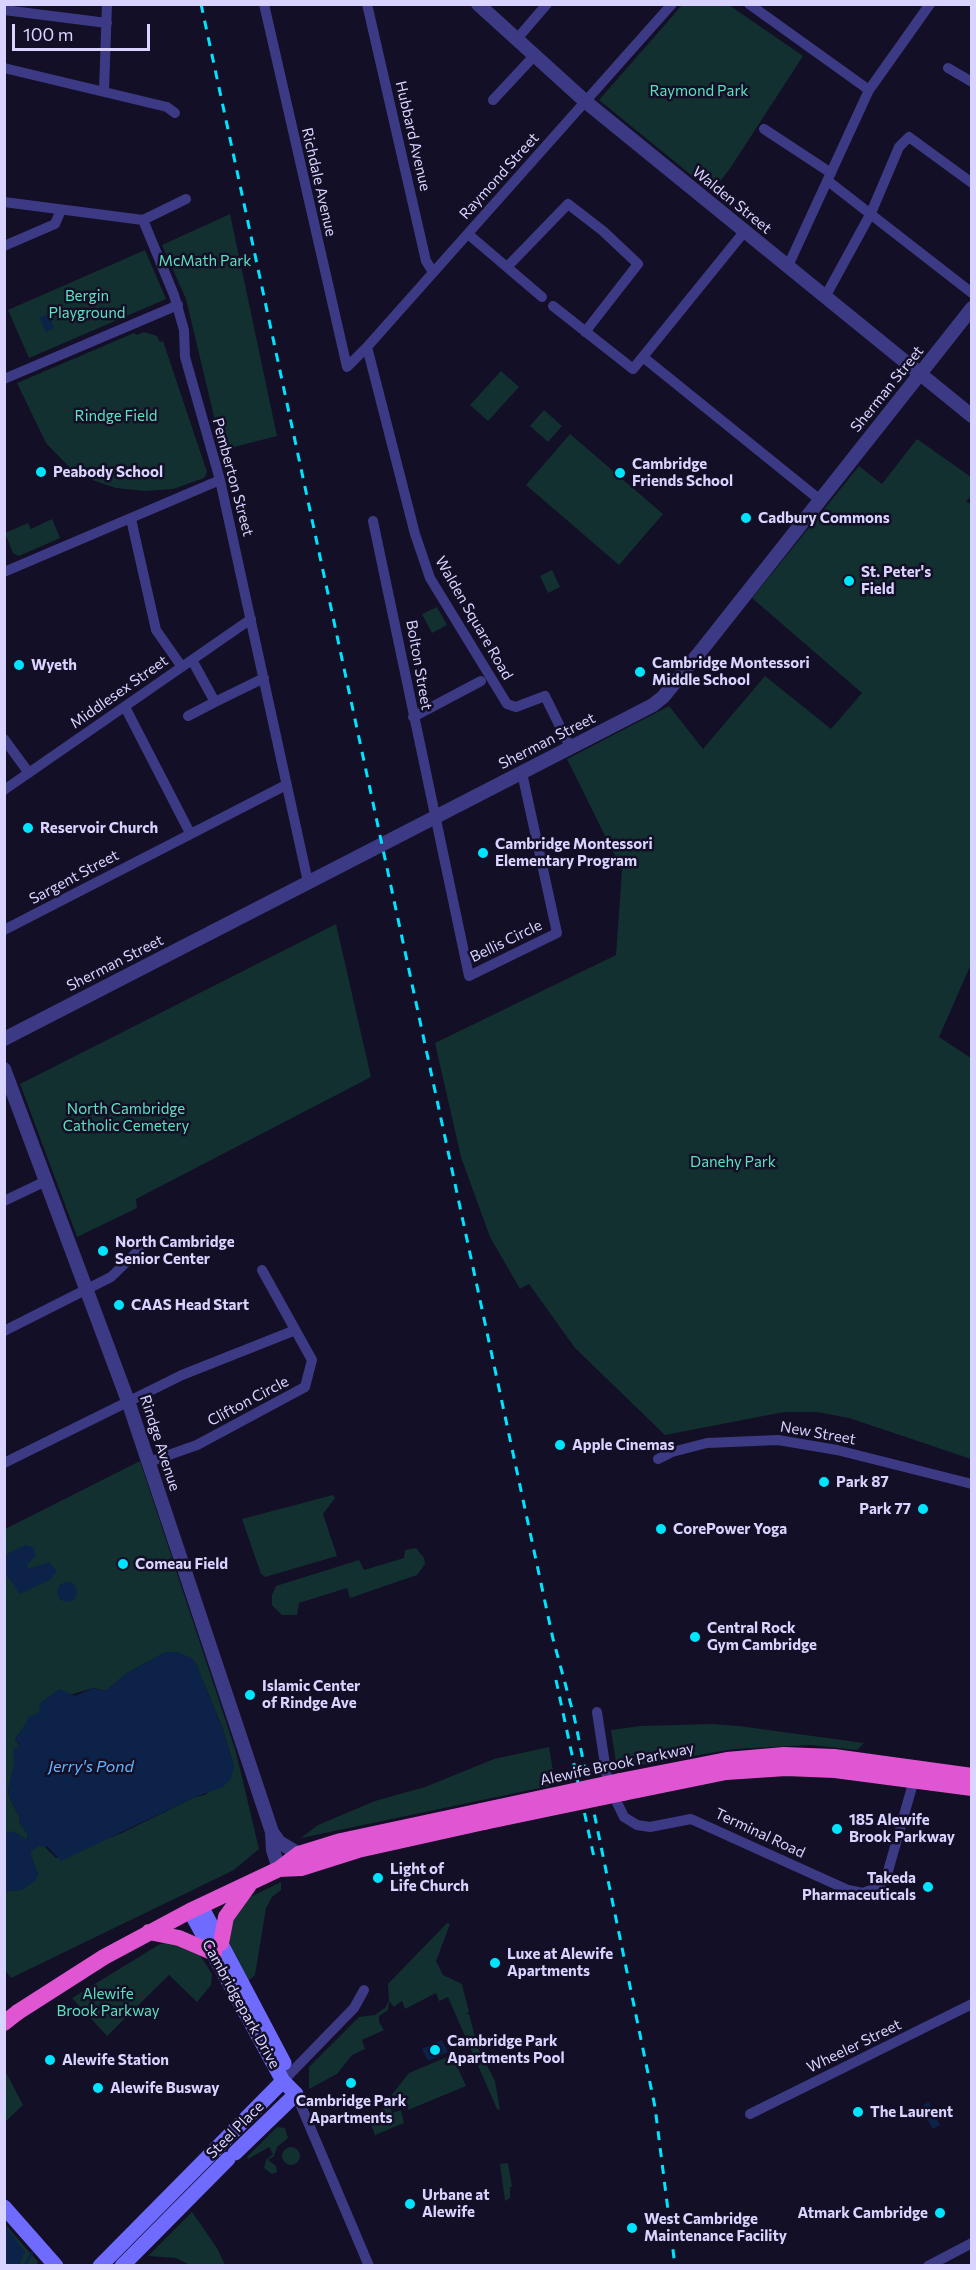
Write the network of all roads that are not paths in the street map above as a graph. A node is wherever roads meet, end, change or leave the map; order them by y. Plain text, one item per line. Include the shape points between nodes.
1 (107, 4) edge
2 (264, 4) edge
3 (367, 4) edge
4 (478, 4) edge
5 (547, 4) edge
6 (672, 4) edge
7 (749, 4) edge
8 (930, 4) edge
9 (4, 10) edge
10 (107, 23) junction
11 (516, 40) junction
12 (534, 56) junction
13 (4, 68) edge
14 (948, 68) dead end
15 (972, 82) edge
16 (869, 90) junction
17 (104, 91) junction
18 (493, 100) dead end
19 (586, 102) junction
20 (175, 113) dead end
21 (764, 129) dead end
22 (830, 177) junction
23 (972, 183) edge
24 (186, 198) dead end
25 (4, 202) edge
26 (61, 210) junction
27 (871, 213) junction
28 (142, 220) junction
29 (744, 232) junction
30 (468, 234) junction
31 (4, 246) edge
32 (788, 266) junction
33 (507, 267) junction
34 (433, 272) junction
35 (972, 292) edge
36 (542, 297) dead end
37 (825, 297) junction
38 (178, 305) junction
39 (553, 306) dead end
40 (972, 308) edge
41 (585, 332) junction
42 (367, 347) junction
43 (643, 357) junction
44 (347, 367) joint
45 (920, 376) junction
46 (4, 379) edge
47 (972, 416) edge
48 (220, 480) junction
49 (820, 500) junction
50 (131, 519) junction
51 (373, 521) dead end
52 (4, 572) edge
53 (251, 619) junction
54 (192, 660) junction
55 (182, 667) junction
56 (264, 678) junction
57 (481, 681) dead end
58 (214, 702) junction
59 (125, 707) junction
60 (188, 716) dead end
61 (413, 717) junction
62 (4, 740) edge
63 (570, 747) junction
64 (29, 773) junction
65 (522, 773) junction
66 (286, 785) junction
67 (4, 790) edge
68 (436, 815) junction
69 (190, 833) junction
70 (308, 882) junction
71 (4, 930) edge
72 (4, 1039) edge
73 (4, 1069) edge
74 (46, 1180) junction
75 (4, 1201) edge
76 (139, 1250) dead end
77 (262, 1270) dead end
78 (88, 1289) junction
79 (4, 1331) edge
80 (293, 1331) junction
81 (128, 1401) junction
82 (658, 1459) dead end
83 (149, 1462) junction
84 (4, 1463) edge
85 (972, 1484) edge
86 (597, 1712) dead end
87 (972, 1776) edge
88 (914, 1780) junction
89 (621, 1787) junction
90 (972, 1788) edge
91 (483, 1817) junction
92 (272, 1832) junction
93 (299, 1854) junction
94 (279, 1869) junction
95 (252, 1882) junction
96 (195, 1908) junction
97 (149, 1932) junction
98 (217, 1948) junction
99 (364, 1990) dead end
100 (972, 2004) edge
101 (4, 2023) edge
102 (287, 2078) junction
103 (296, 2094) junction
104 (750, 2115) dead end
105 (4, 2207) edge
106 (972, 2243) edge
107 (57, 2265) edge
108 (100, 2265) edge
109 (122, 2265) edge
110 (369, 2265) edge
111 (928, 2265) edge

1 - 10 street
2 - 44 street, Richdale Avenue
3 - 34 street, Hubbard Avenue via 426,261
4 - 11 street, Walden Street
5 - 11 street
6 - 19 street, Raymond Street
7 - 16 street
8 - 16 street
9 - 10 street
10 - 17 street
11 - 12 street, Walden Street
12 - 18 street
12 - 19 street, Walden Street
13 - 17 street
14 - 15 street
16 - 22 street
17 - 20 street via 166,107
19 - 29 street, Walden Street
19 - 30 street, Raymond Street
21 - 22 street
22 - 27 street
22 - 32 street
23 - 27 street via 909,137 899,147
24 - 28 street
25 - 26 street
26 - 28 street
26 - 31 street via 55,224
27 - 35 street
27 - 37 street
28 - 38 street, Pemberton Street
29 - 32 street, Walden Street
29 - 43 street
30 - 33 street
30 - 34 street, Raymond Street
32 - 37 street, Walden Street
33 - 36 street
33 - 41 street via 568,204 638,261
34 - 42 street, Raymond Street
37 - 45 street, Walden Street
38 - 46 street
38 - 48 street, Pemberton Street via 187,365
39 - 41 street
40 - 45 street, Sherman Street
41 - 43 street via 633,369
42 - 44 street, Raymond Street
42 - 63 street, Walden Square Road via 430,578 507,704 516,707 545,696
43 - 49 street
45 - 47 street, Walden Street
45 - 49 street, Sherman Street
48 - 50 street
48 - 53 street, Pemberton Street
49 - 63 street, Sherman Street via 663,697
50 - 52 street
50 - 55 street via 156,630
51 - 61 street, Bolton Street
53 - 54 street, Middlesex Street
53 - 56 street, Pemberton Street
54 - 55 street, Middlesex Street
54 - 58 street
55 - 59 street, Middlesex Street
56 - 58 street
56 - 66 street, Pemberton Street
57 - 61 street
58 - 60 street
59 - 64 street, Middlesex Street
59 - 69 street
61 - 68 street, Bolton Street
62 - 64 street
63 - 65 street, Sherman Street
64 - 67 street, Middlesex Street
65 - 68 street, Sherman Street
65 - 68 street, Bellis Circle via 557,933 469,976
66 - 69 street, Sargent Street
66 - 70 street, Pemberton Street
68 - 70 street, Sherman Street
69 - 71 street, Sargent Street
70 - 72 street, Sherman Street
73 - 74 street, Rindge Avenue
74 - 75 street
74 - 78 street, Rindge Avenue
76 - 78 street via 119,1271
77 - 80 street, Clifton Circle
78 - 79 street
78 - 81 street, Rindge Avenue
80 - 81 street via 205,1365
80 - 83 street, Clifton Circle via 312,1360 304,1387 197,1445
81 - 83 street, Rindge Avenue
81 - 84 street
82 - 85 street, New Street via 707,1443 778,1440 837,1450
83 - 92 street, Rindge Avenue
86 - 88 street, Terminal Road via 608,1784 624,1817 650,1827 691,1819 848,1890 863,1893 886,1878
87 - 89 highway, Alewife Brook Parkway via 834,1757 784,1755 727,1760
88 - 89 highway, Alewife Brook Parkway via 819,1769 768,1768
88 - 90 highway, Alewife Brook Parkway
89 - 91 highway, Alewife Brook Parkway, bridge
91 - 93 highway, Alewife Brook Parkway via 357,1837
91 - 94 highway, Alewife Brook Parkway via 301,1868
92 - 93 street via 279,1842
92 - 94 street, Rindge Avenue
93 - 94 highway, Alewife Brook Parkway
94 - 95 highway, Alewife Brook Parkway
95 - 96 highway, Alewife Brook Parkway
95 - 98 highway via 226,1917
96 - 97 highway, Alewife Brook Parkway
96 - 98 main road, Cambridgepark Drive
97 - 98 highway
97 - 101 highway, Alewife Brook Parkway, bridge via 68,1978
98 - 102 main road, Cambridgepark Drive
99 - 102 street, Steel Place via 354,2008
100 - 104 street, Wheeler Street
102 - 103 main road, Cambridgepark Drive
102 - 108 main road, Steel Place
103 - 109 main road, Steel Place
103 - 110 street, Cambridgepark Drive
105 - 107 main road
106 - 111 street

